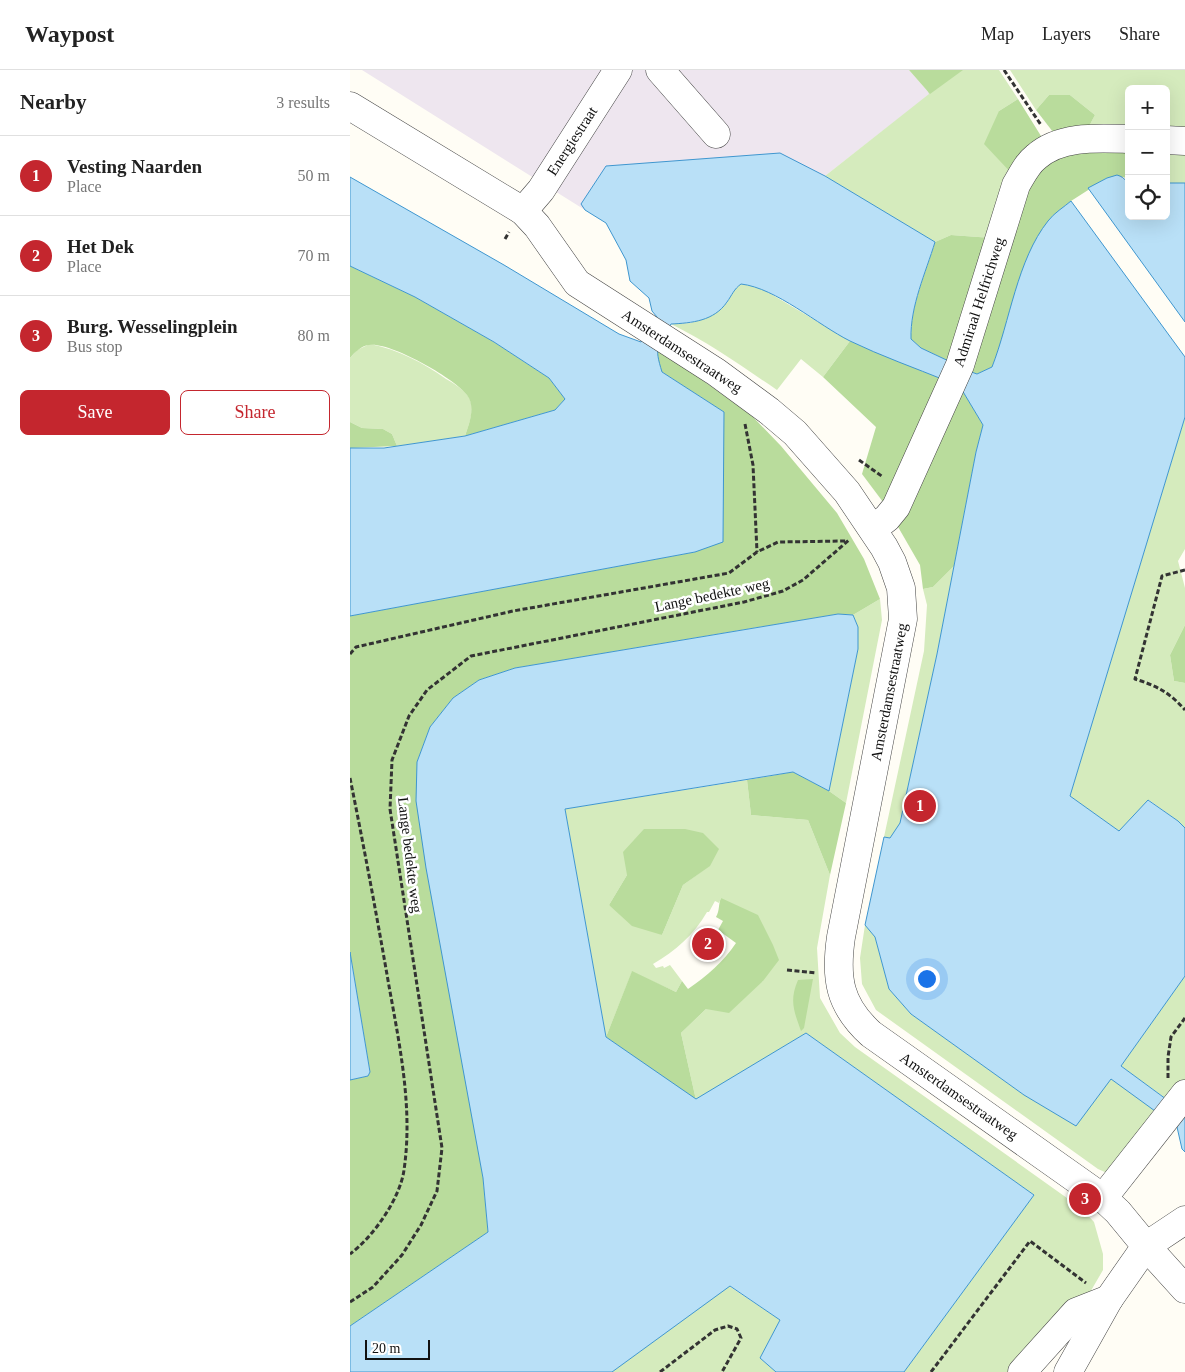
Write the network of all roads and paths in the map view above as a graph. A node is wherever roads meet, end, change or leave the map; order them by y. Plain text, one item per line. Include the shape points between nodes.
1 (618, 70) edge
2 (660, 70) edge
3 (1004, 70) edge
4 (350, 106) edge
5 (716, 134) dead end
6 (1125, 139) edge
7 (1170, 140) edge
8 (1185, 141) edge
9 (1054, 146) junction
10 (523, 210) junction
11 (738, 388) junction
12 (873, 529) junction
13 (757, 552) junction
14 (1185, 570) edge
15 (350, 654) edge
16 (1185, 710) edge
17 (350, 778) edge
18 (820, 967) dead end
19 (820, 974) dead end
20 (1185, 1018) edge
21 (1177, 1104) edge
22 (1104, 1198) junction
23 (1185, 1220) edge
24 (1146, 1246) junction
25 (350, 1254) edge
26 (1084, 1282) dead end
27 (1185, 1289) edge
28 (1109, 1299) junction
29 (350, 1302) edge
30 (660, 1372) edge
31 (722, 1372) edge
32 (931, 1372) edge
33 (1022, 1372) edge
34 (1068, 1372) edge

1 - 10 street, Energiestraat via 541,190
2 - 5 street
3 - 9 path
4 - 10 street, Amsterdamsestraatweg
6 - 9 street, Admiraal Helfrichweg via 1077,139
7 - 8 street
9 - 12 street, Admiraal Helfrichweg via 1036,156 1016,185 960,365 896,507
10 - 11 street, Amsterdamsestraatweg via 577,282
11 - 12 street, Amsterdamsestraatweg via 795,434 847,492
11 - 13 path via 753,465
12 - 22 street, Amsterdamsestraatweg via 898,576 904,619 841,937 838,975 843,994 852,1013 871,1034
13 - 15 path via 729,573 513,611 356,647
13 - 29 path, Lange bedekte weg via 778,542 847,541 803,580 783,591 744,602 471,656 426,690 409,716 392,760 390,809 442,1148 437,1192 421,1225 402,1255 373,1287
14 - 16 path via 1162,576 1135,679 1155,685
17 - 25 path via 398,1036 408,1111 404,1172 394,1203
18 - 19 path
20 - 21 path via 1171,1037 1168,1057 1170,1086
21 - 22 street
22 - 24 street, Amsterdamsestraatweg
23 - 24 street
24 - 27 street, Amsterdamsestraatweg
24 - 28 street
26 - 32 path via 1030,1241
28 - 33 street via 1076,1312
28 - 34 street
30 - 31 path via 715,1330 728,1326 737,1329 741,1338

